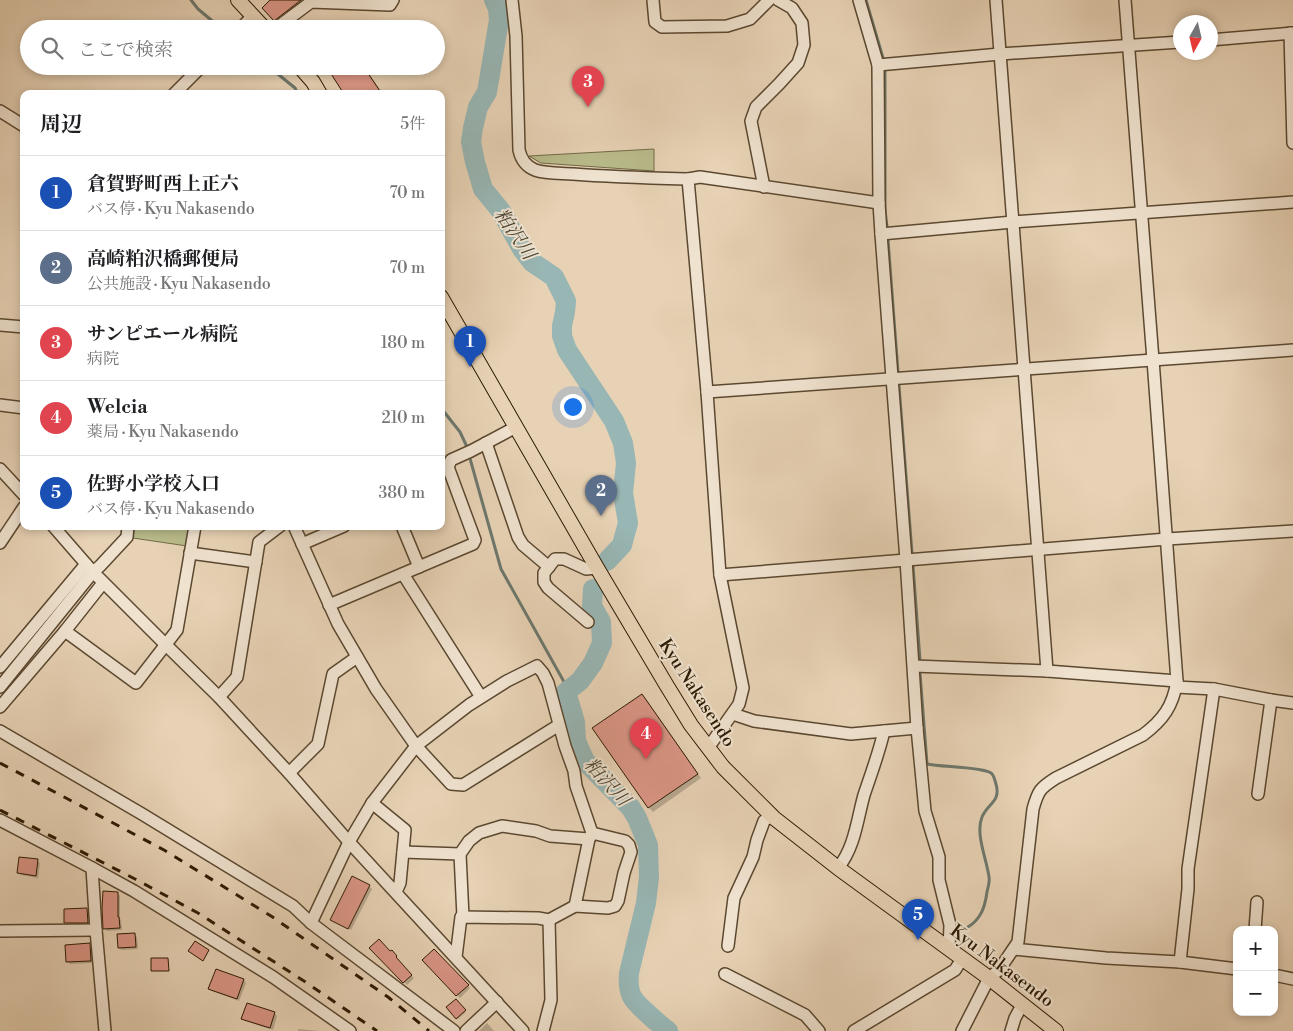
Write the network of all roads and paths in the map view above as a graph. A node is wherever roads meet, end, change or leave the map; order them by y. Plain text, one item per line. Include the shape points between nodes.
1 (238, 0) edge
2 (393, 0) edge
3 (512, 0) edge
4 (654, 0) edge
5 (769, 0) edge
6 (778, 0) edge
7 (859, 0) edge
8 (996, 0) edge
9 (1125, 0) edge
10 (253, 16) junction
11 (249, 20) edge
12 (257, 20) edge
13 (287, 20) edge
14 (1291, 33) edge
15 (1218, 39) edge
16 (1173, 43) edge
17 (1129, 46) junction
18 (1000, 54) junction
19 (878, 65) junction
20 (193, 75) edge
21 (307, 75) edge
22 (178, 90) edge
23 (318, 90) edge
24 (0, 111) edge
25 (20, 124) edge
26 (1293, 143) edge
27 (688, 178) junction
28 (764, 187) junction
29 (879, 202) junction
30 (1293, 202) edge
31 (1142, 213) junction
32 (1013, 222) junction
33 (881, 234) junction
34 (445, 303) edge
35 (0, 326) edge
36 (20, 327) edge
37 (1293, 350) edge
38 (1153, 360) junction
39 (1025, 370) junction
40 (893, 379) junction
41 (707, 392) junction
42 (0, 405) edge
43 (20, 408) edge
44 (516, 427) junction
45 (486, 443) junction
46 (0, 469) edge
47 (20, 490) edge
48 (20, 513) edge
49 (56, 530) edge
50 (128, 530) edge
51 (193, 530) edge
52 (275, 530) edge
53 (296, 530) edge
54 (335, 530) edge
55 (404, 530) edge
56 (1293, 531) edge
57 (1167, 539) junction
58 (0, 543) edge
59 (302, 544) junction
60 (1038, 550) junction
61 (190, 553) junction
62 (906, 560) junction
63 (256, 562) junction
64 (419, 567) junction
65 (548, 567) junction
66 (89, 568) junction
67 (597, 568) junction
68 (403, 574) junction
69 (720, 575) junction
70 (103, 583) junction
71 (329, 605) junction
72 (588, 622) dead end
73 (65, 631) junction
74 (166, 646) junction
75 (357, 657) junction
76 (914, 666) junction
77 (0, 667) edge
78 (1047, 671) junction
79 (1176, 684) junction
80 (0, 687) edge
81 (1214, 689) junction
82 (219, 697) junction
83 (481, 697) junction
84 (1271, 700) junction
85 (1293, 703) edge
86 (0, 707) edge
87 (733, 714) junction
88 (559, 725) junction
89 (917, 728) junction
90 (0, 732) edge
91 (884, 732) junction
92 (416, 746) junction
93 (708, 748) junction
94 (289, 773) junction
95 (1258, 794) dead end
96 (372, 803) junction
97 (771, 815) junction
98 (0, 820) edge
99 (15, 827) junction
100 (0, 829) edge
101 (591, 836) junction
102 (349, 842) junction
103 (403, 852) junction
104 (460, 854) junction
105 (92, 868) junction
106 (838, 868) junction
107 (396, 892) junction
108 (1257, 902) dead end
109 (575, 906) junction
110 (1244, 915) dead end
111 (1256, 916) junction
112 (463, 917) junction
113 (549, 920) junction
114 (311, 923) junction
115 (1255, 926) edge
116 (96, 930) junction
117 (0, 931) edge
118 (728, 946) dead end
119 (949, 949) junction
120 (1014, 949) junction
121 (456, 957) junction
122 (962, 959) junction
123 (1180, 962) junction
124 (1233, 969) edge
125 (725, 974) dead end
126 (1278, 976) edge
127 (989, 978) junction
128 (1293, 979) edge
129 (497, 1002) junction
130 (1022, 1004) junction
131 (544, 1029) edge
132 (105, 1031) edge
133 (350, 1031) edge
134 (454, 1031) edge
135 (466, 1031) edge
136 (523, 1031) edge
137 (819, 1031) edge
138 (854, 1031) edge
139 (962, 1031) edge
140 (1011, 1031) edge
141 (1056, 1031) edge

1 - 10 main road
2 - 13 street via 390,5 311,2
3 - 27 street via 519,150 525,164 543,172
4 - 5 street via 655,22 662,27 727,26 750,18
6 - 28 street via 792,8 802,23 804,44 798,63 756,107 751,121
7 - 19 street
8 - 18 street
9 - 17 street
10 - 11 street
10 - 12 main road
14 - 15 street
14 - 26 street
16 - 17 street
17 - 18 street
17 - 31 street
18 - 19 street
18 - 32 street
19 - 29 street
20 - 22 street
21 - 23 main road
24 - 25 street
27 - 28 street
27 - 41 street
28 - 29 street
29 - 33 street
30 - 31 street
31 - 32 street
31 - 38 street
32 - 33 street
32 - 39 street
33 - 40 street
34 - 44 main road, Kyu Nakasendo
35 - 36 street
37 - 38 street
38 - 39 street
38 - 57 street
39 - 40 street
39 - 60 street
40 - 41 street
40 - 62 street
41 - 69 street
42 - 43 street
44 - 45 street
44 - 67 main road, Kyu Nakasendo
45 - 64 street via 451,460 448,468 475,540 473,544
45 - 65 street via 518,537
46 - 47 street
48 - 58 street
49 - 66 street
50 - 66 street via 127,537 100,566
51 - 61 street
52 - 63 street via 259,542
53 - 59 street
54 - 59 street
55 - 64 street
56 - 57 street
57 - 60 street
57 - 79 street
59 - 71 street
60 - 62 street
60 - 78 street
61 - 63 street
61 - 74 street via 177,630
62 - 69 street
62 - 76 street
63 - 82 street via 237,677
64 - 68 street
65 - 67 street via 555,558 586,569
65 - 72 street via 544,573 548,588
66 - 70 street
66 - 77 street
66 - 80 street
67 - 93 main road, Kyu Nakasendo
68 - 71 street
68 - 83 street
69 - 87 street via 743,682 742,696
70 - 73 street
70 - 74 street
71 - 75 street
73 - 74 street via 136,684
73 - 86 street
74 - 82 street
75 - 92 street
75 - 94 street via 334,674 318,744
76 - 78 street
76 - 89 street
78 - 79 street
79 - 81 street
79 - 120 street via 1166,713 1155,726 1044,785 1037,795 1018,942
81 - 84 street
81 - 123 street via 1188,869
82 - 94 street
83 - 88 street via 537,666 548,683
83 - 92 street
84 - 85 street
84 - 95 street
87 - 91 street via 754,721 851,734
87 - 93 street
88 - 92 street via 464,785 450,784
88 - 101 street
89 - 91 street
89 - 119 street via 925,811 939,857 939,880 950,925
90 - 114 street via 293,906
91 - 106 street via 850,850
92 - 96 street
93 - 97 main road, Kyu Nakasendo
94 - 102 street
96 - 102 street
96 - 103 street via 405,830
97 - 106 main road, Kyu Nakasendo
97 - 118 street via 764,821 753,857 734,898
98 - 99 street
99 - 100 street
99 - 105 street
101 - 104 street via 550,836 502,826 479,833 468,841
101 - 109 street
101 - 109 street via 625,841 631,852 615,906
102 - 107 street
102 - 114 street
103 - 104 street
103 - 107 street
104 - 112 street
105 - 116 street
105 - 133 street via 273,977
106 - 119 main road, Kyu Nakasendo
107 - 121 street
108 - 111 street
109 - 113 street
110 - 111 street
111 - 115 street
112 - 113 street
112 - 121 street
113 - 131 street via 551,1000
114 - 134 street
116 - 117 street
116 - 132 street
119 - 122 main road, Kyu Nakasendo
120 - 123 street
120 - 127 street
121 - 129 street
122 - 127 main road, Kyu Nakasendo
122 - 138 street via 955,970
123 - 124 street
125 - 137 street via 806,1016
126 - 128 street
127 - 130 main road, Kyu Nakasendo
127 - 139 street
129 - 135 street
129 - 136 street
130 - 140 street
130 - 141 main road, Kyu Nakasendo

